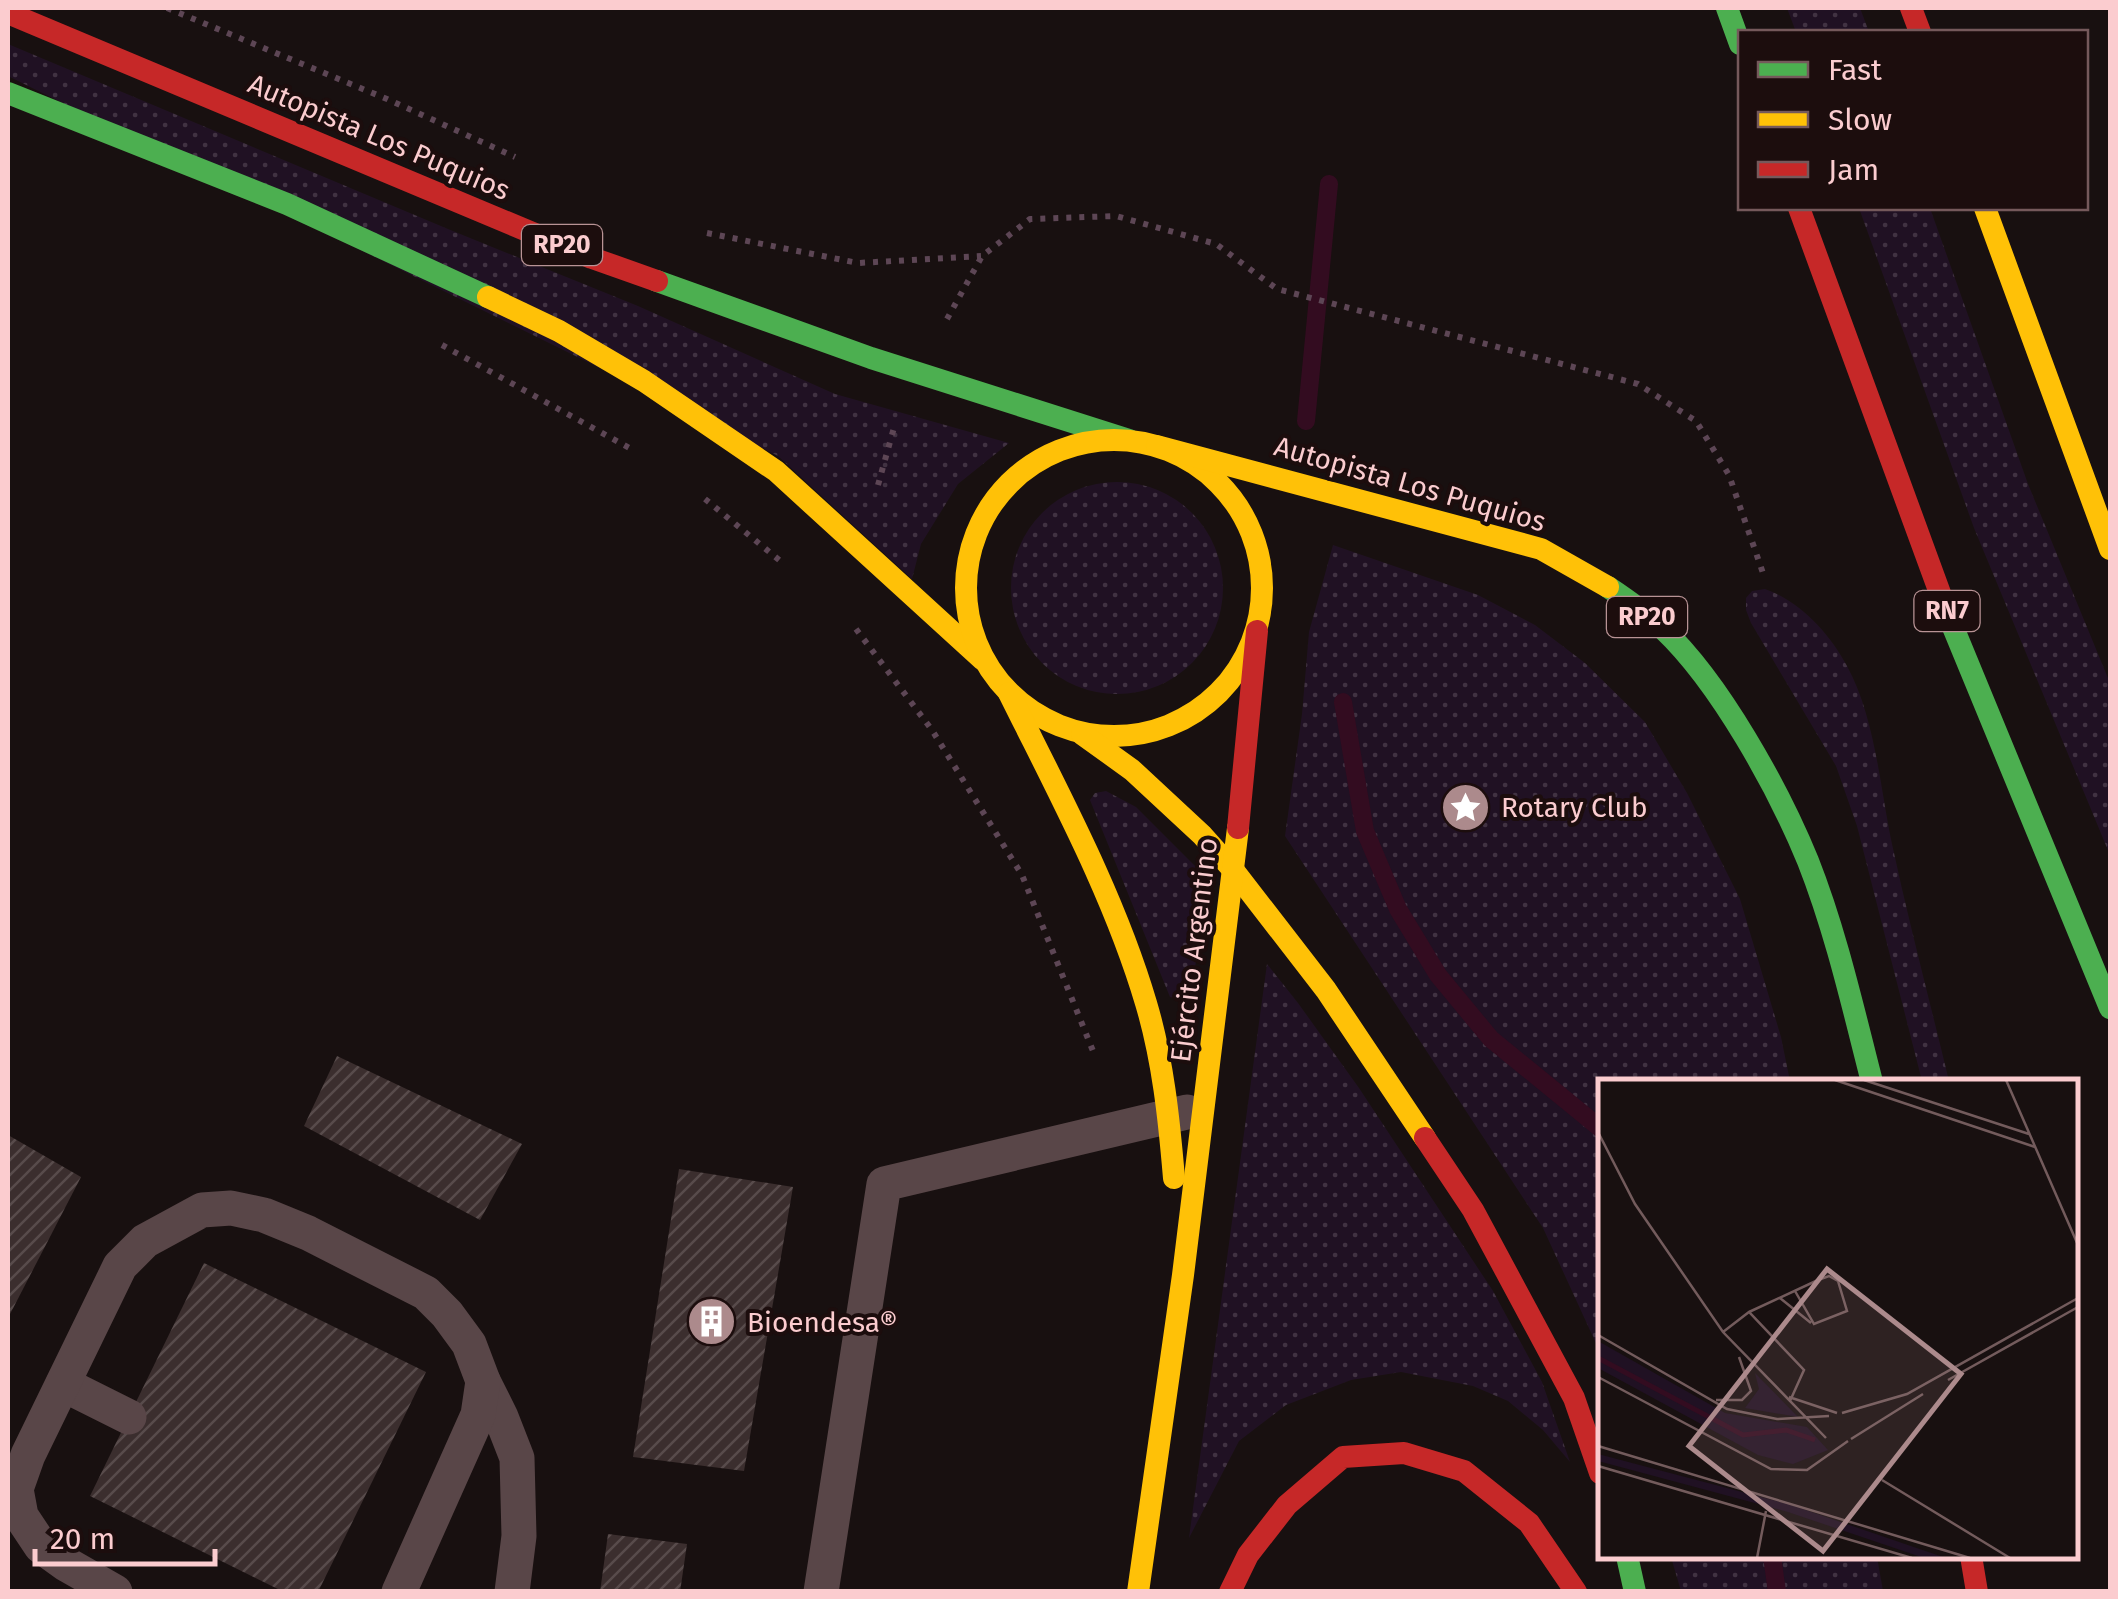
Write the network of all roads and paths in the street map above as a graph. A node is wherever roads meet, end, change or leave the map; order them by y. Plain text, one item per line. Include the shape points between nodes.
1 (167, 8) edge
2 (1728, 8) edge
3 (8, 13) edge
4 (1738, 38) edge
5 (8, 93) edge
6 (524, 161) dead end
7 (1800, 210) edge
8 (1986, 210) edge
9 (697, 231) dead end
10 (982, 256) dead end
11 (1290, 293) dead end
12 (432, 339) dead end
13 (1130, 440) junction
14 (1156, 446) junction
15 (636, 451) dead end
16 (699, 494) dead end
17 (2110, 548) edge
18 (786, 566) dead end
19 (1764, 576) dead end
20 (1257, 631) junction
21 (984, 660) junction
22 (1009, 692) junction
23 (1082, 734) junction
24 (1234, 871) junction
25 (2110, 1008) edge
26 (1871, 1079) edge
27 (1204, 1108) junction
28 (1168, 1116) junction
29 (1183, 1275) junction
30 (483, 1381) junction
31 (62, 1384) junction
32 (129, 1416) dead end
33 (1598, 1468) edge
34 (1628, 1559) edge
35 (1972, 1559) edge
36 (115, 1592) edge
37 (399, 1592) edge
38 (512, 1592) edge
39 (821, 1592) edge
40 (1138, 1592) edge
41 (1230, 1592) edge
42 (1576, 1592) edge
43 (1635, 1592) edge
44 (1976, 1592) edge

1 - 6 path
2 - 4 main road
3 - 13 main road, Autopista Los Puquios / RP20 via 592,258 870,358
5 - 21 main road, RP20 via 286,204 559,332 776,470
7 - 25 main road, RN7 via 1944,605
8 - 17 main road
9 - 10 path via 858,264
11 - 19 path via 1638,384 1696,420 1729,474
12 - 15 path
13 - 14 main road, RP20
13 - 21 main road, RP20 via 1050,453 1017,475 990,506 972,542 965,582 969,622
14 - 20 main road, RP20 via 1198,466 1232,498 1254,540 1263,585
14 - 26 main road, Autopista Los Puquios / RP20 via 1541,549 1662,628 1704,675 1741,732 1808,862
16 - 18 path
20 - 23 main road, RP20 via 1238,672 1208,705 1169,726 1126,737
20 - 24 main road, Ejército Argentino
21 - 22 main road, RP20
22 - 23 main road, RP20 via 1042,719
22 - 28 main road, Ejército Argentino via 1140,982
23 - 24 main road, RP20 via 1169,803
24 - 27 main road, Ejército Argentino
24 - 33 main road, RP20 via 1326,990 1473,1210 1574,1398
27 - 28 lane
27 - 29 main road, Ejército Argentino
28 - 29 main road, Ejército Argentino
28 - 39 lane via 884,1184
29 - 40 main road, Ejército Argentino
30 - 31 lane via 469,1344 426,1293 308,1233 232,1208 202,1210 146,1241 120,1266
30 - 37 lane via 478,1415
30 - 38 lane via 517,1458
31 - 32 lane
31 - 36 lane via 16,1489 21,1516 40,1546
34 - 43 main road
35 - 44 main road
41 - 42 main road via 1286,1505 1344,1458 1404,1453 1464,1472 1529,1523

